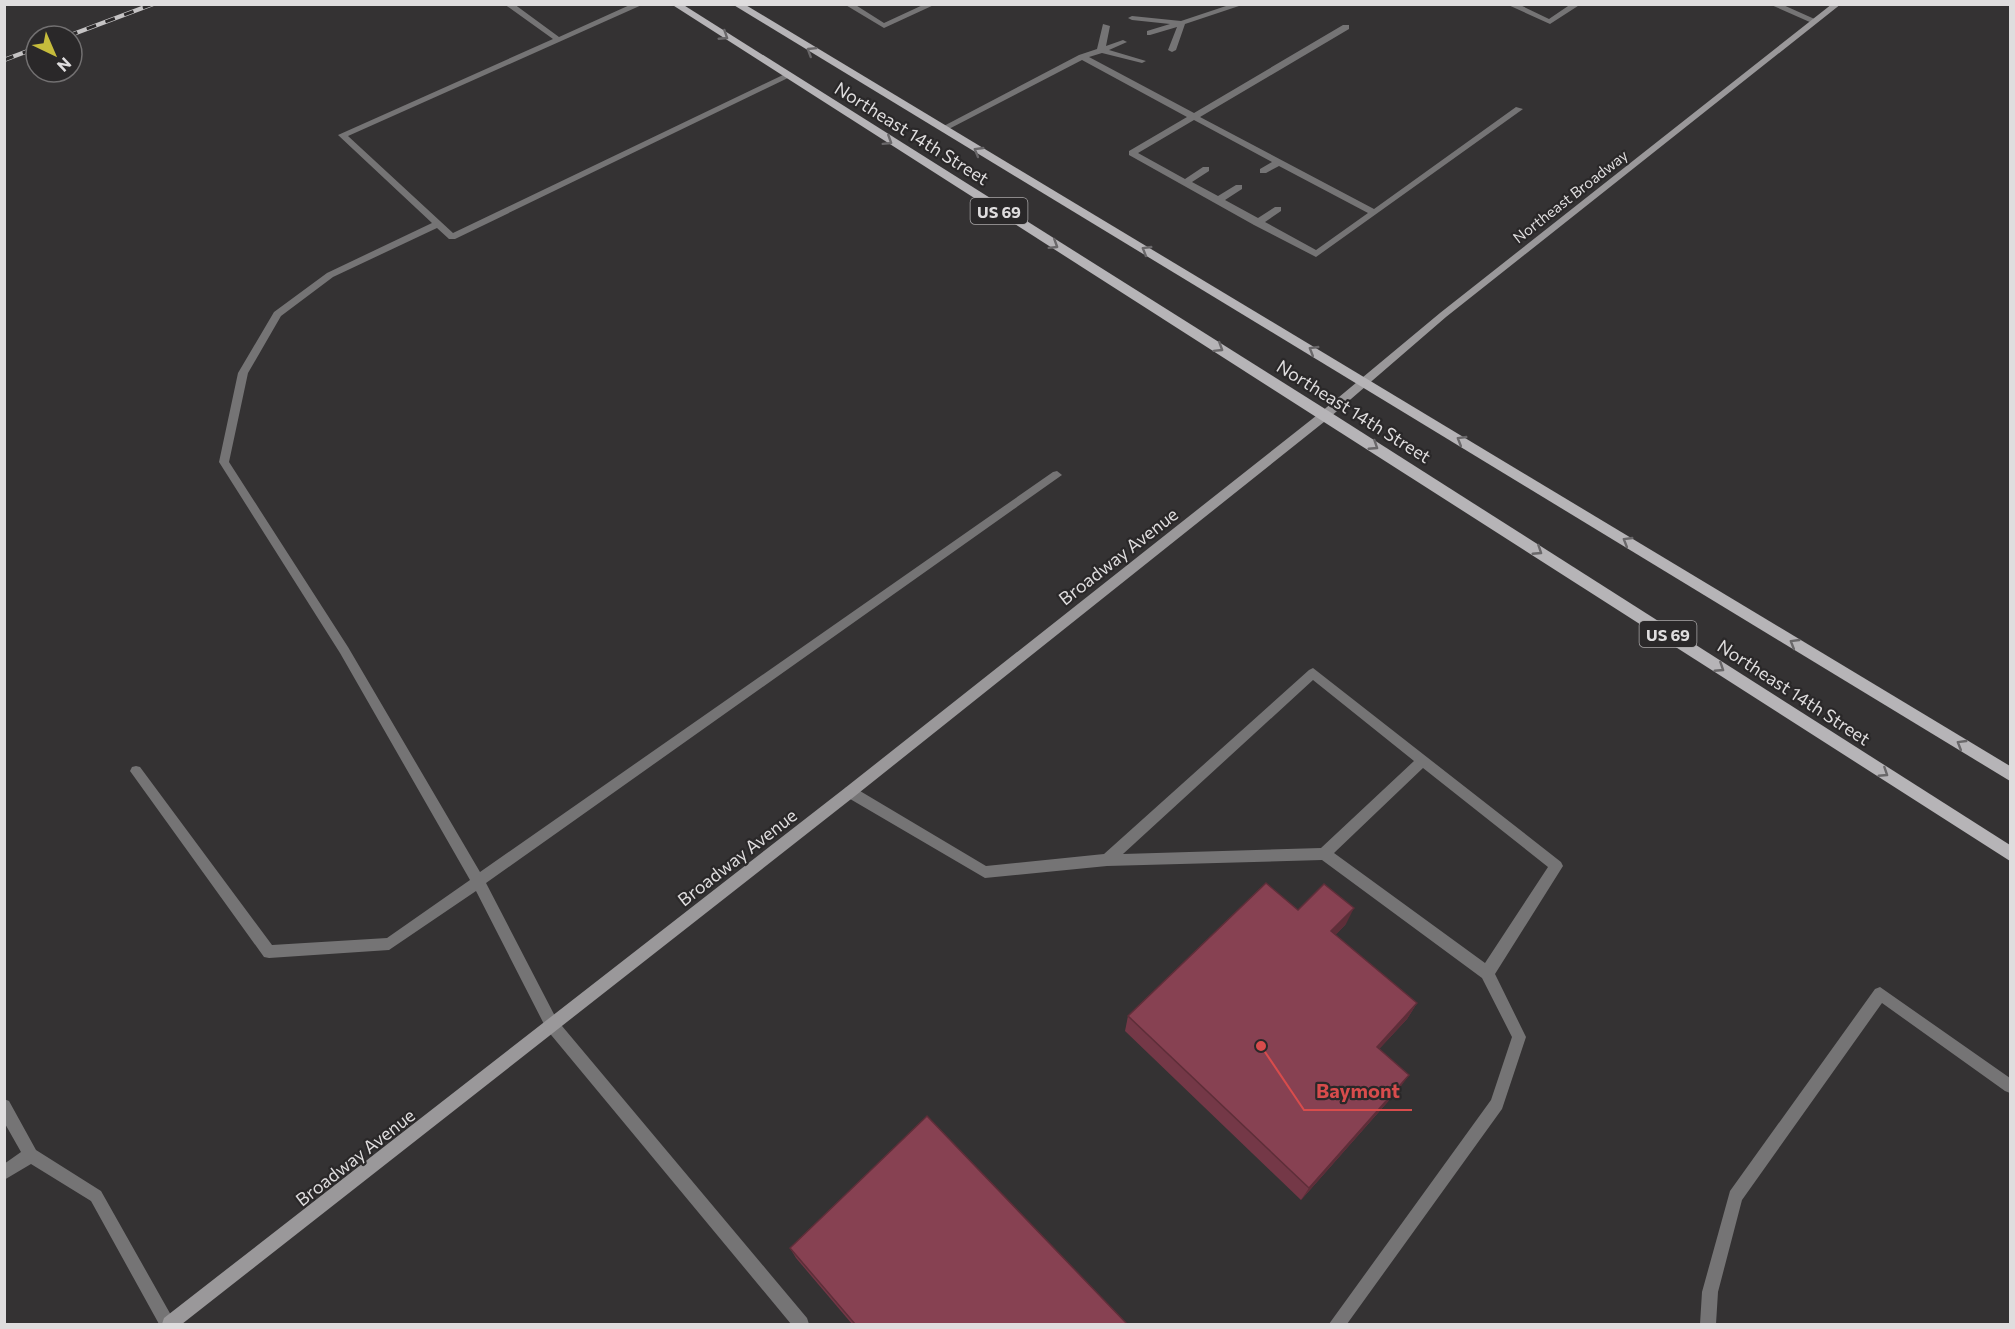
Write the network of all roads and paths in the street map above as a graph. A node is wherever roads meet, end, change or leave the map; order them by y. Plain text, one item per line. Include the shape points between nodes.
1 (508, 4) edge
2 (640, 4) edge
3 (675, 4) edge
4 (736, 4) edge
5 (848, 4) edge
6 (932, 4) edge
7 (1241, 4) edge
8 (1510, 4) edge
9 (1577, 4) edge
10 (1773, 4) edge
11 (1837, 4) edge
12 (1132, 18) dead end
13 (1815, 21) junction
14 (1182, 23) junction
15 (1106, 26) dead end
16 (1346, 27) dead end
17 (1150, 33) dead end
18 (559, 40) junction
19 (1123, 42) dead end
20 (1101, 50) junction
21 (1172, 50) dead end
22 (1082, 57) junction
23 (1142, 61) dead end
24 (786, 77) junction
25 (1519, 109) dead end
26 (1193, 116) junction
27 (942, 129) junction
28 (1245, 145) junction
29 (1232, 153) dead end
30 (1277, 163) junction
31 (1206, 169) dead end
32 (1263, 171) dead end
33 (1186, 182) junction
34 (1239, 187) dead end
35 (1217, 201) junction
36 (1278, 208) dead end
37 (1374, 213) junction
38 (1257, 223) junction
39 (438, 224) junction
40 (1363, 381) junction
41 (1325, 415) junction
42 (1057, 475) dead end
43 (1423, 760) junction
44 (136, 771) dead end
45 (2010, 774) edge
46 (850, 792) junction
47 (1324, 854) junction
48 (2010, 854) edge
49 (1107, 860) junction
50 (478, 881) junction
51 (1487, 973) junction
52 (552, 1025) junction
53 (2010, 1086) edge
54 (4, 1106) edge
55 (31, 1155) junction
56 (4, 1173) edge
57 (169, 1324) edge
58 (801, 1324) edge
59 (1337, 1324) edge
60 (1708, 1324) edge

1 - 18 lane
2 - 18 lane
3 -> 24 main road, Northeast 14th Street / US 69
27 -> 4 main road, Northeast 14th Street / US 69
5 - 6 lane via 885,26
7 - 14 lane
8 - 9 lane via 1550,22
10 - 13 lane
11 - 13 main road, Northeast Broadway
12 - 14 lane
13 - 40 main road, Northeast Broadway
14 - 17 lane
14 - 21 lane
15 - 20 lane
16 - 26 lane
18 - 39 lane via 342,135
19 - 20 lane
20 - 22 lane
20 - 23 lane
22 - 26 lane
22 - 27 lane
24 - 39 lane via 452,237
24 -> 41 main road, Northeast 14th Street / US 69
25 - 37 lane
26 - 28 lane
26 - 33 lane via 1132,153
40 -> 27 main road, Northeast 14th Street / US 69
28 - 29 lane
28 - 30 lane
30 - 32 lane
30 - 37 lane via 1312,185
31 - 33 lane
33 - 35 lane
34 - 35 lane
35 - 38 lane
36 - 38 lane
37 - 38 lane via 1316,254
39 - 50 lane via 330,275 277,314 243,373 224,462 344,650
40 - 41 main road, Northeast Broadway
45 -> 40 main road, Northeast 14th Street / US 69
41 - 46 main road, Broadway Avenue
41 -> 48 main road, Northeast 14th Street / US 69
42 - 50 lane
43 - 47 lane
43 - 49 lane via 1313,673
43 - 51 lane via 1556,866
44 - 50 lane via 269,952 389,944
46 - 49 lane via 985,872
46 - 52 main road, Broadway Avenue
47 - 49 lane
47 - 51 lane
50 - 52 lane
51 - 59 lane via 1519,1037 1497,1104
52 - 57 main road, Broadway Avenue
52 - 58 lane
53 - 60 lane via 1880,994 1735,1196 1710,1292
54 - 55 lane
55 - 56 lane
55 - 57 lane via 96,1196

